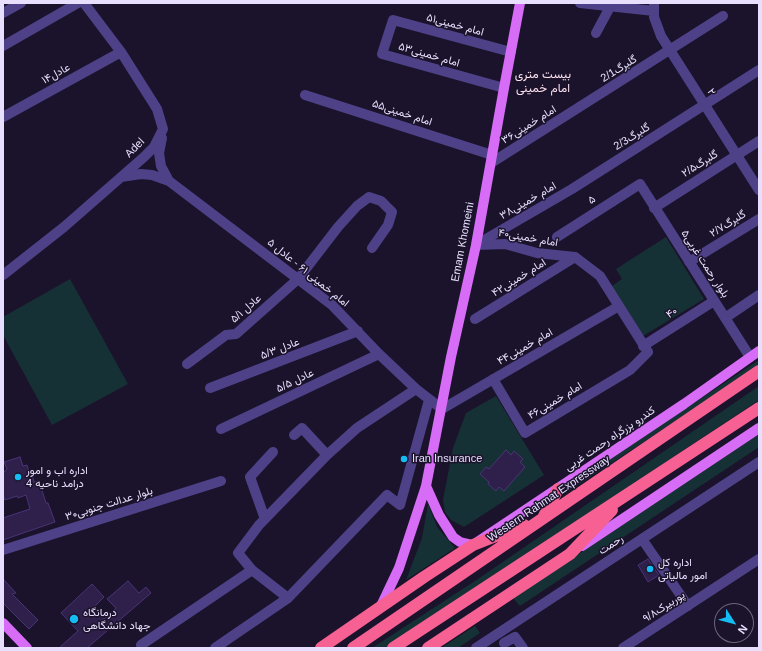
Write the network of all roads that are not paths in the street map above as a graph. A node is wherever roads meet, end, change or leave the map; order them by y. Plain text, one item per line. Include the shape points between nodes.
1 (21, 3) edge
2 (78, 3) edge
3 (84, 3) edge
4 (520, 3) edge
5 (580, 3) edge
6 (610, 7) junction
7 (654, 7) edge
8 (3, 13) edge
9 (724, 16) dead end
10 (393, 20) joint
11 (596, 33) dead end
12 (3, 46) edge
13 (670, 51) junction
14 (121, 52) junction
15 (511, 52) junction
16 (759, 70) edge
17 (504, 88) junction
18 (305, 95) dead end
19 (705, 105) junction
20 (580, 107) joint
21 (3, 117) edge
22 (163, 129) junction
23 (759, 141) edge
24 (736, 156) junction
25 (491, 159) junction
26 (120, 177) junction
27 (169, 182) junction
28 (640, 184) joint
29 (572, 189) joint
30 (759, 190) edge
31 (654, 208) junction
32 (759, 218) edge
33 (557, 237) dead end
34 (476, 245) junction
35 (372, 248) dead end
36 (575, 257) junction
37 (689, 262) junction
38 (3, 275) edge
39 (298, 279) junction
40 (759, 295) edge
41 (714, 301) junction
42 (619, 306) junction
43 (725, 318) junction
44 (475, 319) dead end
45 (358, 331) junction
46 (645, 349) junction
47 (759, 351) edge
48 (379, 354) junction
49 (750, 357) junction
50 (187, 364) dead end
51 (759, 371) edge
52 (493, 379) junction
53 (210, 388) dead end
54 (416, 389) junction
55 (429, 400) junction
56 (759, 408) edge
57 (442, 409) junction
58 (759, 428) edge
59 (221, 429) dead end
60 (294, 435) dead end
61 (273, 452) dead end
62 (327, 455) junction
63 (759, 462) edge
64 (221, 481) dead end
65 (426, 486) junction
66 (558, 489) junction
67 (627, 495) junction
68 (543, 518) junction
69 (265, 519) junction
70 (642, 539) junction
71 (473, 545) junction
72 (3, 550) edge
73 (570, 554) junction
74 (759, 559) edge
75 (252, 570) junction
76 (288, 598) junction
77 (381, 606) junction
78 (688, 606) junction
79 (3, 623) edge
80 (497, 634) junction
81 (141, 645) dead end
82 (505, 646) edge
83 (27, 648) edge
84 (215, 648) edge
85 (321, 648) edge
86 (353, 648) edge
87 (393, 648) edge
88 (428, 648) edge
89 (476, 648) edge
90 (523, 648) edge
91 (623, 648) edge

1 - 8 street
2 - 12 street
3 - 14 street
4 - 15 main road, Emam Khomeini
5 - 6 street
6 - 7 street
6 - 11 street
7 - 13 street, ۲ via 654,17
9 - 13 street, 2/1گلبرگ
10 - 15 street, امام خمینی۵۱
10 - 17 street, امام خمینی۵۳ via 382,54
13 - 19 street, ۲
13 - 20 street, 2/1گلبرگ
14 - 21 street, عادل۱۴
14 - 22 street via 157,109
15 - 17 main road, Emam Khomeini
16 - 19 street, 2/3گلبرگ
17 - 25 main road, Emam Khomeini
18 - 25 street, امام خمینی۵۵
19 - 24 street, ۲
19 - 29 street, 2/3گلبرگ
20 - 25 street, امام خمینی۳۶
22 - 26 street, Adel via 154,148
22 - 27 street, امام خمینی ۶۱ - عادل ۵ via 159,153 160,166
23 - 24 street, گلبرگ۲/۵
24 - 30 street, ۲
24 - 31 street, گلبرگ۲/۵
25 - 34 main road, Emam Khomeini
26 - 27 street, امام خمینی ۶۱ - عادل ۵ via 152,175
26 - 38 street, Adel
27 - 39 street, امام خمینی ۶۱ - عادل ۵
28 - 31 street, بلوار رحمت غربی۵
28 - 33 street, ۵
29 - 34 street, امام خمینی۳۸
31 - 37 street, بلوار رحمت غربی۵
32 - 37 street, گلبرگ۲/۷
34 - 36 street, امام خمینی۴۰ via 505,244 537,253
34 - 57 main road, Emam Khomeini
35 - 39 street, عادل ۵/۱ via 388,225 392,212 381,201 369,197 338,227
36 - 42 street via 600,276
36 - 44 street, امام خمینی۴۲
37 - 41 street, بلوار رحمت غربی۵
39 - 45 street, امام خمینی ۶۱ - عادل ۵ via 332,305
39 - 50 street, عادل ۵/۱ via 236,334 226,335
40 - 43 street
41 - 43 street, بلوار رحمت غربی۵
41 - 46 street, ۴۰
42 - 46 street
42 - 52 street, ۴۴امام خمینی
43 - 49 street, بلوار رحمت غربی۵
45 - 48 street, امام خمینی ۶۱ - عادل ۵
45 - 53 street, عادل ۵/۳
46 - 52 street, امام خمینی۴۶ via 630,370 525,433
47 - 49 main road, کندرو بزرگراه رحمت غربی
48 - 54 street, امام خمینی ۶۱ - عادل ۵
48 - 59 street, عادل ۵/۵
49 - 66 main road, کندرو بزرگراه رحمت غربی
51 - 68 highway, Western Rahmat Expressway
52 - 57 street, ۴۴امام خمینی
54 - 55 street, امام خمینی ۶۱ - عادل ۵
54 - 62 street via 357,428
55 - 57 street, امام خمینی ۶۱ - عادل ۵
55 - 76 street via 400,505 387,495
56 - 67 highway
57 - 65 main road, Emam Khomeini
58 - 73 main road
60 - 62 street via 302,428
61 - 69 street via 250,477
62 - 69 street
63 - 70 street, رحمت
64 - 72 street, بلوار عدالت جنوبی۳۰
65 - 71 main road via 439,515 453,537 460,542
65 - 77 main road, Emam Khomeini via 399,568
66 - 68 highway
66 - 71 main road, کندرو بزرگراه رحمت غربی
67 - 73 highway
67 - 87 highway
68 - 71 highway
68 - 86 highway, Western Rahmat Expressway
69 - 75 street via 238,553
70 - 78 street
70 - 80 street, رحمت
71 - 77 highway
73 - 88 highway
74 - 78 street, پوربیرک۹/۸
75 - 76 street
75 - 81 street
76 - 84 street
77 - 85 highway
78 - 91 street, پوربیرک۹/۸
79 - 83 main road
80 - 82 street
80 - 89 street, رحمت
82 - 90 street via 515,637

